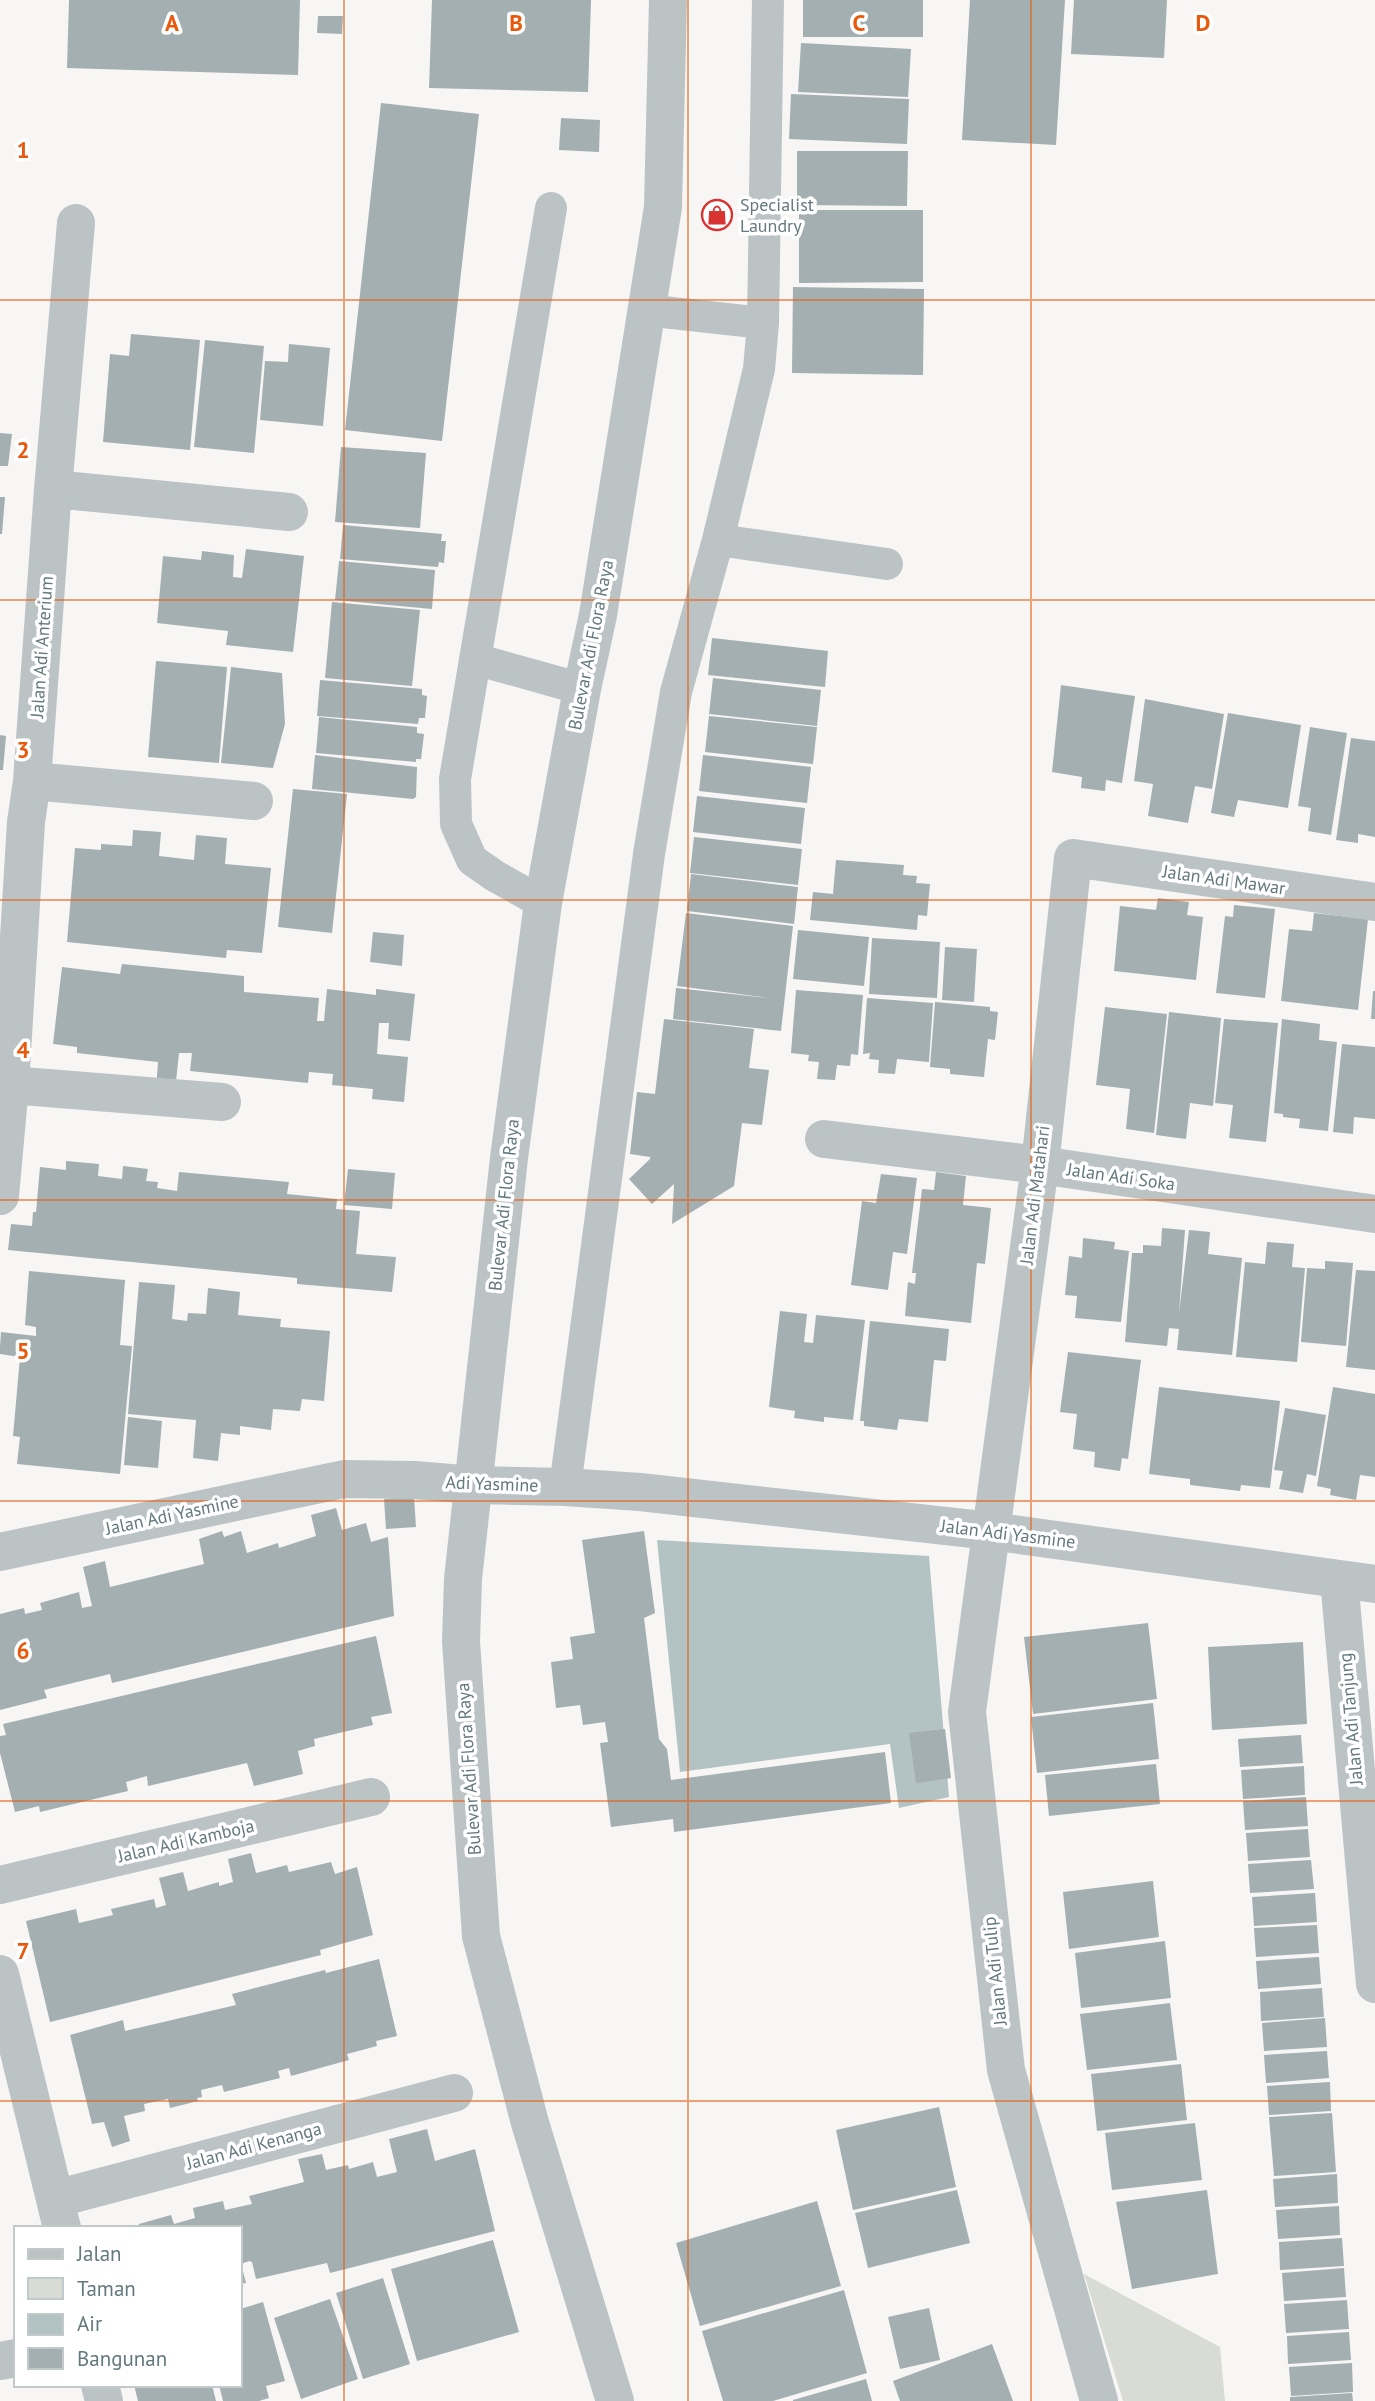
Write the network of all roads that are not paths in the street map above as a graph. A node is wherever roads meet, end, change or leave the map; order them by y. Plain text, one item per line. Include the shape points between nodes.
1 (668, 0) edge
2 (768, 0) edge
3 (551, 208) dead end
4 (76, 223) dead end
5 (645, 310) junction
6 (763, 323) junction
7 (52, 489) junction
8 (289, 512) dead end
9 (718, 540) junction
10 (887, 564) dead end
11 (475, 659) junction
12 (582, 689) junction
13 (32, 781) junction
14 (254, 801) dead end
15 (13, 821) edge
16 (1073, 858) joint
17 (1375, 902) edge
18 (543, 903) junction
19 (10, 1085) junction
20 (222, 1102) dead end
21 (824, 1139) dead end
22 (1040, 1165) junction
23 (0, 1196) edge
24 (1375, 1213) edge
25 (344, 1479) joint
26 (474, 1485) junction
27 (565, 1487) junction
28 (640, 1492) joint
29 (991, 1531) junction
30 (0, 1552) edge
31 (1357, 1582) edge
32 (371, 1797) dead end
33 (0, 1885) edge
34 (0, 1974) edge
35 (1375, 1984) edge
36 (454, 2093) dead end
37 (59, 2213) edge
38 (615, 2401) edge
39 (1098, 2401) edge

1 - 5 street, Bulevar Adi Flora Raya via 663,207
2 - 6 lane
3 - 11 lane
4 - 7 street, Jalan Adi Anterium
5 - 6 lane
5 - 12 street, Bulevar Adi Flora Raya via 598,615
6 - 9 lane via 759,369
7 - 8 street
7 - 13 street, Jalan Adi Anterium
9 - 10 lane
9 - 27 lane via 676,692 649,853
11 - 12 lane
11 - 18 lane via 455,779 457,824 471,860
12 - 18 street, Bulevar Adi Flora Raya
13 - 14 street
13 - 15 street, Jalan Adi Anterium
15 - 19 street, Jalan Adi Anterium
16 - 17 street, Jalan Adi Mawar
16 - 22 street, Jalan Adi Matahari
18 - 26 street, Bulevar Adi Flora Raya via 509,1158
19 - 20 street
19 - 23 street, Jalan Adi Anterium
21 - 22 street, Jalan Adi Soka
22 - 24 street, Jalan Adi Soka
22 - 29 street, Jalan Adi Matahari
25 - 26 street, Adi Yasmine
25 - 30 street, Jalan Adi Yasmine
26 - 27 street, Adi Yasmine
26 - 38 street, Bulevar Adi Flora Raya via 461,1641 481,1936 530,2123
27 - 28 street, Adi Yasmine
28 - 29 street, Jalan Adi Yasmine
29 - 31 street, Jalan Adi Yasmine
29 - 39 street, Jalan Adi Tulip via 967,1712 1006,2070
31 - 35 street, Jalan Adi Tanjung
32 - 33 street, Jalan Adi Kamboja
34 - 37 street
36 - 37 street, Jalan Adi Kenanga

